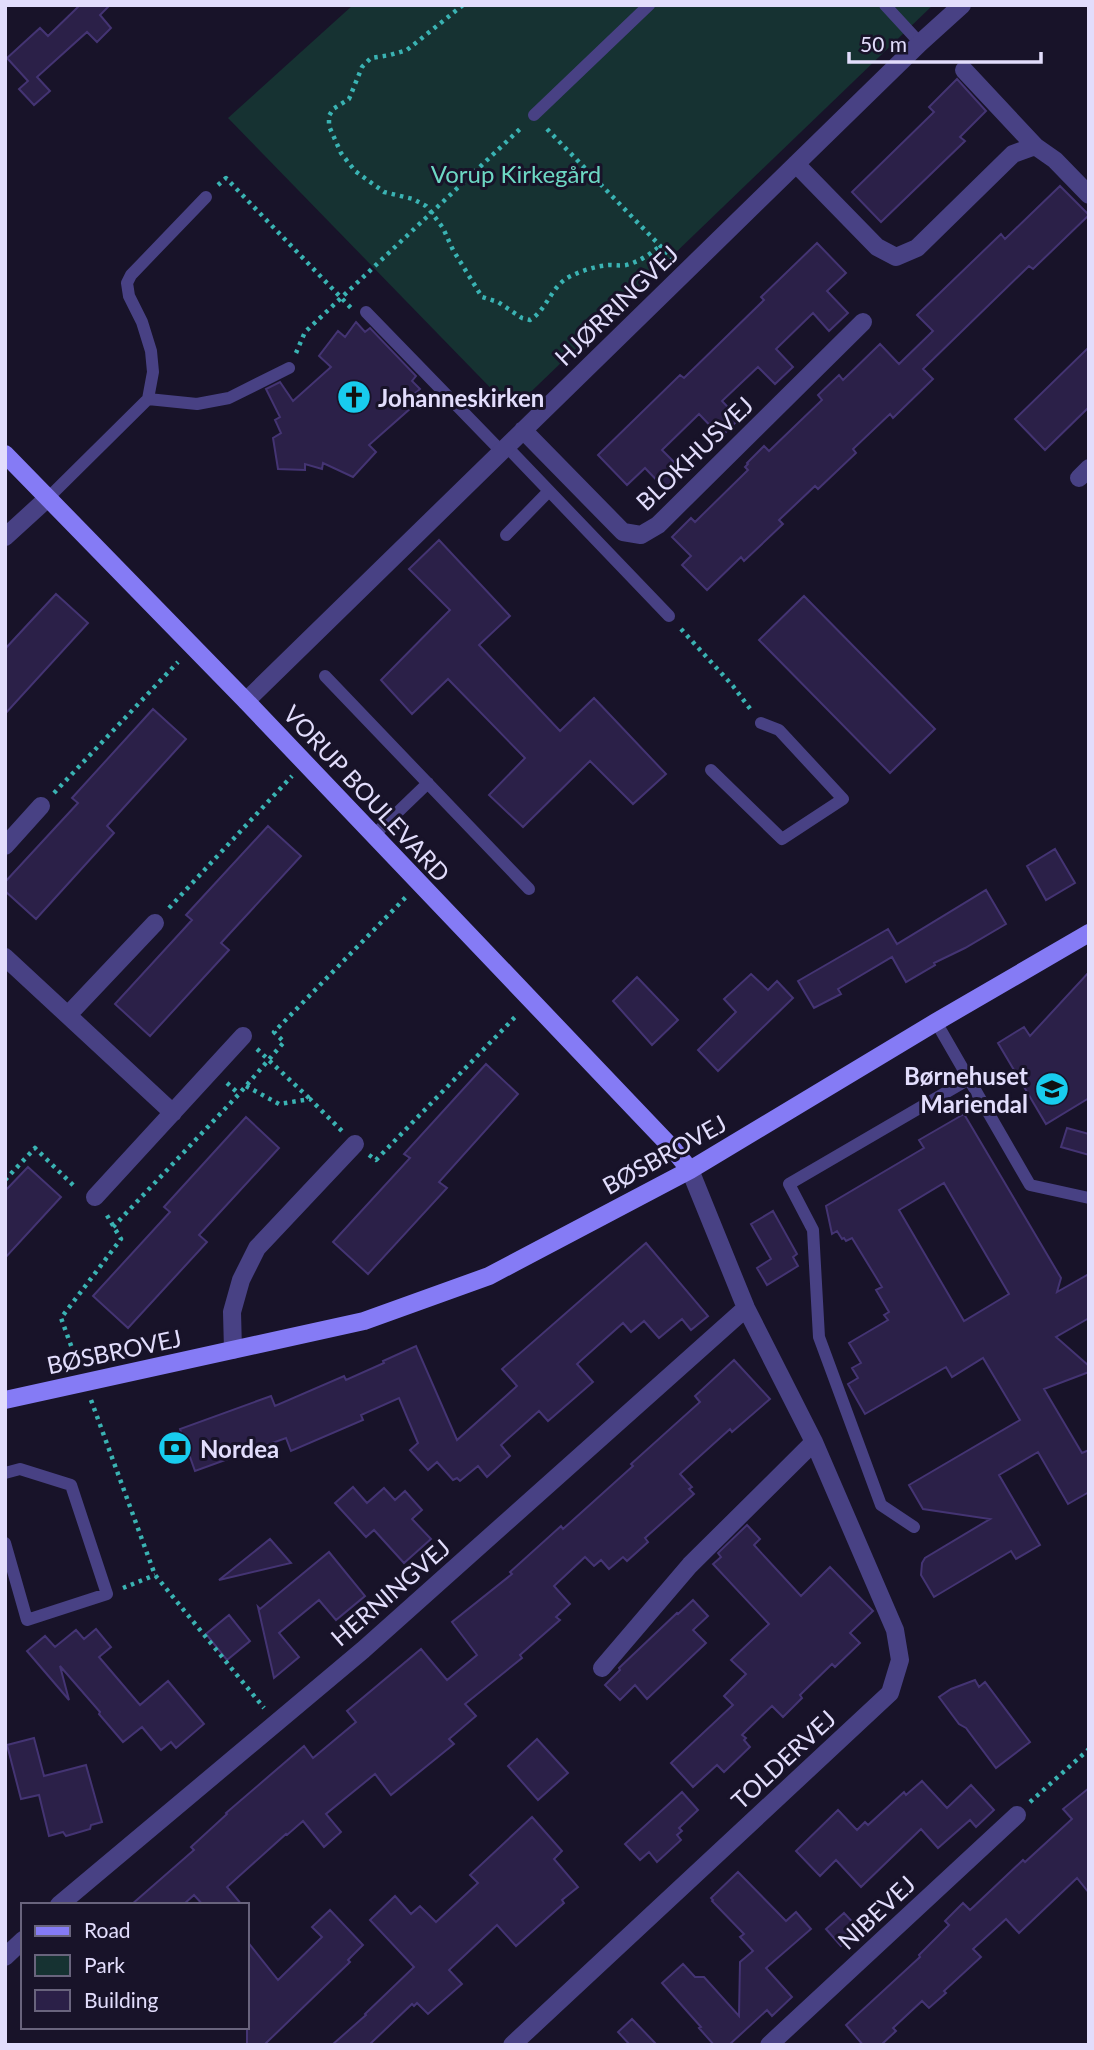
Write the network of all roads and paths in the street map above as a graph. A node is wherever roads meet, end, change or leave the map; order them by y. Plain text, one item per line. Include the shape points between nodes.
1 (463, 5) edge
2 (649, 5) edge
3 (885, 5) edge
4 (962, 5) edge
5 (920, 43) junction
6 (964, 70) dead end
7 (534, 115) junction
8 (1035, 146) junction
9 (796, 164) junction
10 (1089, 195) edge
11 (205, 197) joint
12 (432, 213) junction
13 (660, 246) junction
14 (685, 272) junction
15 (342, 299) junction
16 (350, 307) dead end
17 (366, 312) dead end
18 (863, 322) dead end
19 (289, 368) joint
20 (148, 399) junction
21 (523, 430) junction
22 (503, 449) junction
23 (5, 454) edge
24 (549, 491) junction
25 (48, 497) junction
26 (506, 536) dead end
27 (5, 537) edge
28 (669, 616) joint
29 (193, 646) junction
30 (325, 676) dead end
31 (246, 701) junction
32 (761, 723) joint
33 (304, 762) junction
34 (711, 770) dead end
35 (428, 783) junction
36 (41, 806) joint
37 (374, 835) junction
38 (5, 846) edge
39 (419, 883) junction
40 (529, 889) dead end
41 (155, 923) joint
42 (1089, 933) edge
43 (5, 957) edge
44 (530, 1000) junction
45 (68, 1016) junction
46 (936, 1022) junction
47 (243, 1036) joint
48 (268, 1060) junction
49 (970, 1079) junction
50 (246, 1086) junction
51 (310, 1099) junction
52 (173, 1112) junction
53 (355, 1144) junction
54 (690, 1170) junction
55 (5, 1180) edge
56 (95, 1197) junction
57 (1089, 1198) edge
58 (113, 1227) junction
59 (746, 1308) junction
60 (233, 1349) junction
61 (85, 1382) junction
62 (5, 1400) edge
63 (814, 1442) junction
64 (5, 1473) edge
65 (914, 1527) dead end
66 (5, 1544) edge
67 (155, 1575) junction
68 (107, 1594) junction
69 (601, 1668) dead end
70 (276, 1723) junction
71 (1089, 1749) edge
72 (1017, 1815) joint
73 (61, 1903) edge
74 (21, 1942) edge
75 (5, 1957) edge
76 (512, 2045) edge
77 (769, 2045) edge

1 - 12 path via 407,50 371,58 362,67 349,99 329,116 341,153 355,171 384,192 412,199
2 - 7 lane
3 - 5 lane
4 - 5 street, HJØRRINGVEJ
5 - 9 street, HJØRRINGVEJ
6 - 8 street
7 - 12 path
7 - 13 path
8 - 9 street via 1013,154 917,248 896,257 877,247
8 - 10 street
9 - 14 street, HJØRRINGVEJ
11 - 15 path via 226,178
11 - 20 lane via 127,283 151,351
12 - 13 path via 481,297 530,320 568,277 638,261
12 - 15 path
13 - 14 path
14 - 21 street, HJØRRINGVEJ
15 - 16 path
15 - 19 path via 305,332
17 - 22 lane
18 - 21 street, BLOKHUSVEJ via 658,525 641,535 623,532
19 - 20 lane via 229,398 197,404
20 - 25 lane
21 - 22 street, HJØRRINGVEJ
22 - 24 lane
22 - 31 street, HJØRRINGVEJ
23 - 25 street, VORUP BOULEVARD
24 - 26 lane
24 - 28 lane
25 - 27 street
25 - 29 street, VORUP BOULEVARD
28 - 32 path
29 - 31 street, VORUP BOULEVARD
29 - 36 path
30 - 35 lane
31 - 33 street, VORUP BOULEVARD
32 - 34 lane via 779,730 843,799 782,839
33 - 37 street, VORUP BOULEVARD
33 - 41 path
35 - 37 lane
35 - 40 lane
36 - 38 street
37 - 39 street, VORUP BOULEVARD
39 - 44 street, VORUP BOULEVARD
39 - 48 path via 274,1032 284,1042
41 - 45 street
42 - 46 street, BØSBROVEJ
43 - 45 street
44 - 53 path via 376,1160
44 - 54 street, VORUP BOULEVARD
45 - 52 street
46 - 49 lane
46 - 54 street, BØSBROVEJ
47 - 48 path
47 - 52 street
48 - 50 path
48 - 51 path
49 - 57 lane via 1030,1185
49 - 65 lane via 789,1184 813,1230 818,1337 881,1505
50 - 51 path via 279,1104
50 - 58 path
51 - 53 path
52 - 56 street
53 - 60 street via 257,1248 232,1312
54 - 59 street, TOLDERVEJ
54 - 60 street, BØSBROVEJ via 489,1276 364,1321
55 - 56 path via 35,1148 84,1195
56 - 58 path
58 - 61 path via 121,1239 61,1318
59 - 63 street, TOLDERVEJ
59 - 70 street, HERNINGVEJ
60 - 61 street, BØSBROVEJ
61 - 62 street, BØSBROVEJ
61 - 67 path
63 - 69 street via 690,1565
63 - 76 street, TOLDERVEJ via 895,1630 900,1660 890,1693
64 - 68 lane via 20,1469 71,1485
66 - 68 lane via 27,1620
67 - 68 path
67 - 70 path
70 - 73 street, HERNINGVEJ
71 - 72 path
72 - 77 street, NIBEVEJ
74 - 75 street

